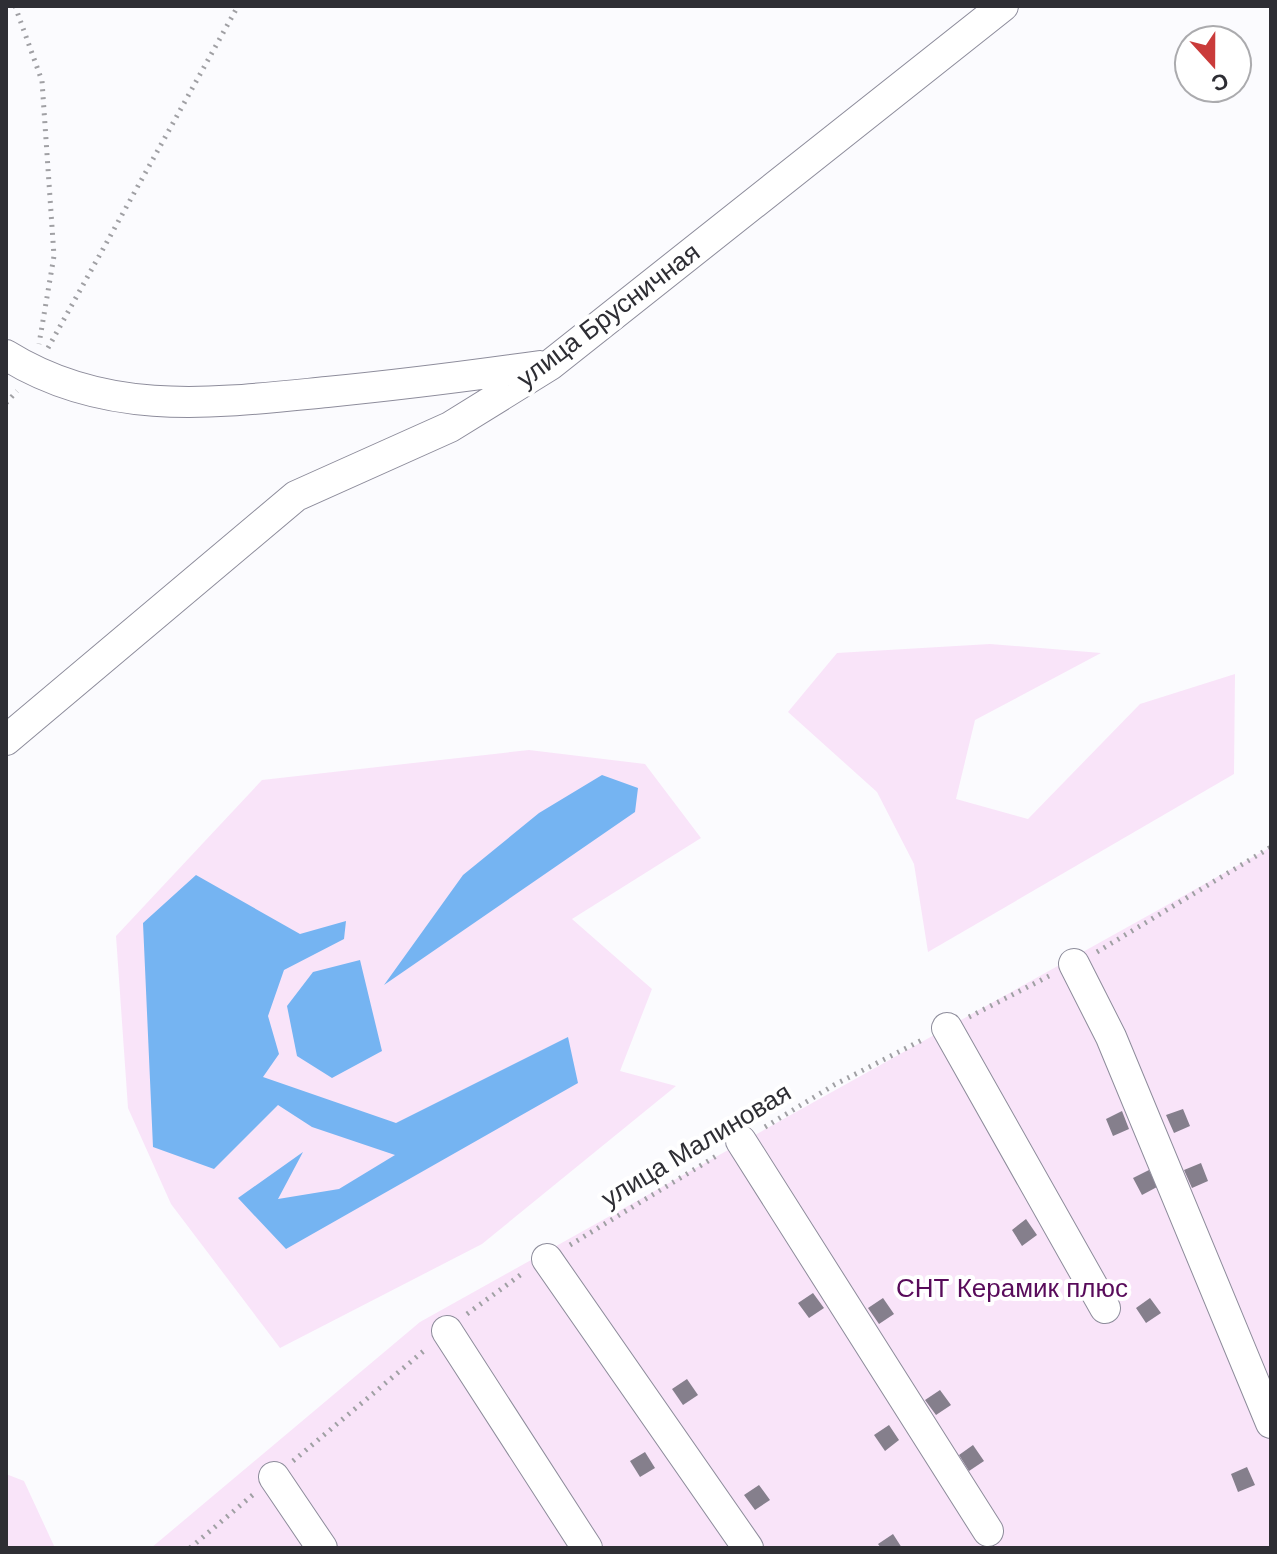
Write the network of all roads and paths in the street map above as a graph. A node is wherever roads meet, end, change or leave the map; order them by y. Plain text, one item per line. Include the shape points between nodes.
1 (15, 6) edge
2 (238, 6) edge
3 (1003, 6) edge
4 (6, 355) edge
5 (550, 365) junction
6 (34, 373) junction
7 (6, 740) edge
8 (1271, 847) edge
9 (1074, 964) junction
10 (947, 1028) junction
11 (741, 1141) junction
12 (547, 1259) junction
13 (1105, 1308) dead end
14 (447, 1331) junction
15 (1271, 1423) edge
16 (274, 1477) junction
17 (988, 1531) dead end
18 (190, 1548) edge
19 (322, 1548) edge
20 (587, 1548) edge
21 (748, 1548) edge

1 - 6 path via 42,81 54,256
2 - 6 path
3 - 5 street, улица Брусничная
4 - 6 street
5 - 6 street via 200,405 109,396
5 - 7 street, улица Брусничная via 450,427 296,496
8 - 9 path, улица Малиновая
9 - 10 path, улица Малиновая
9 - 15 street via 1111,1037
10 - 11 path, улица Малиновая via 834,1085
10 - 13 street
11 - 12 path, улица Малиновая
11 - 17 street
12 - 14 path, улица Малиновая via 498,1288
12 - 21 street
14 - 16 path, улица Малиновая
14 - 20 street
16 - 18 path, улица Малиновая
16 - 19 street

